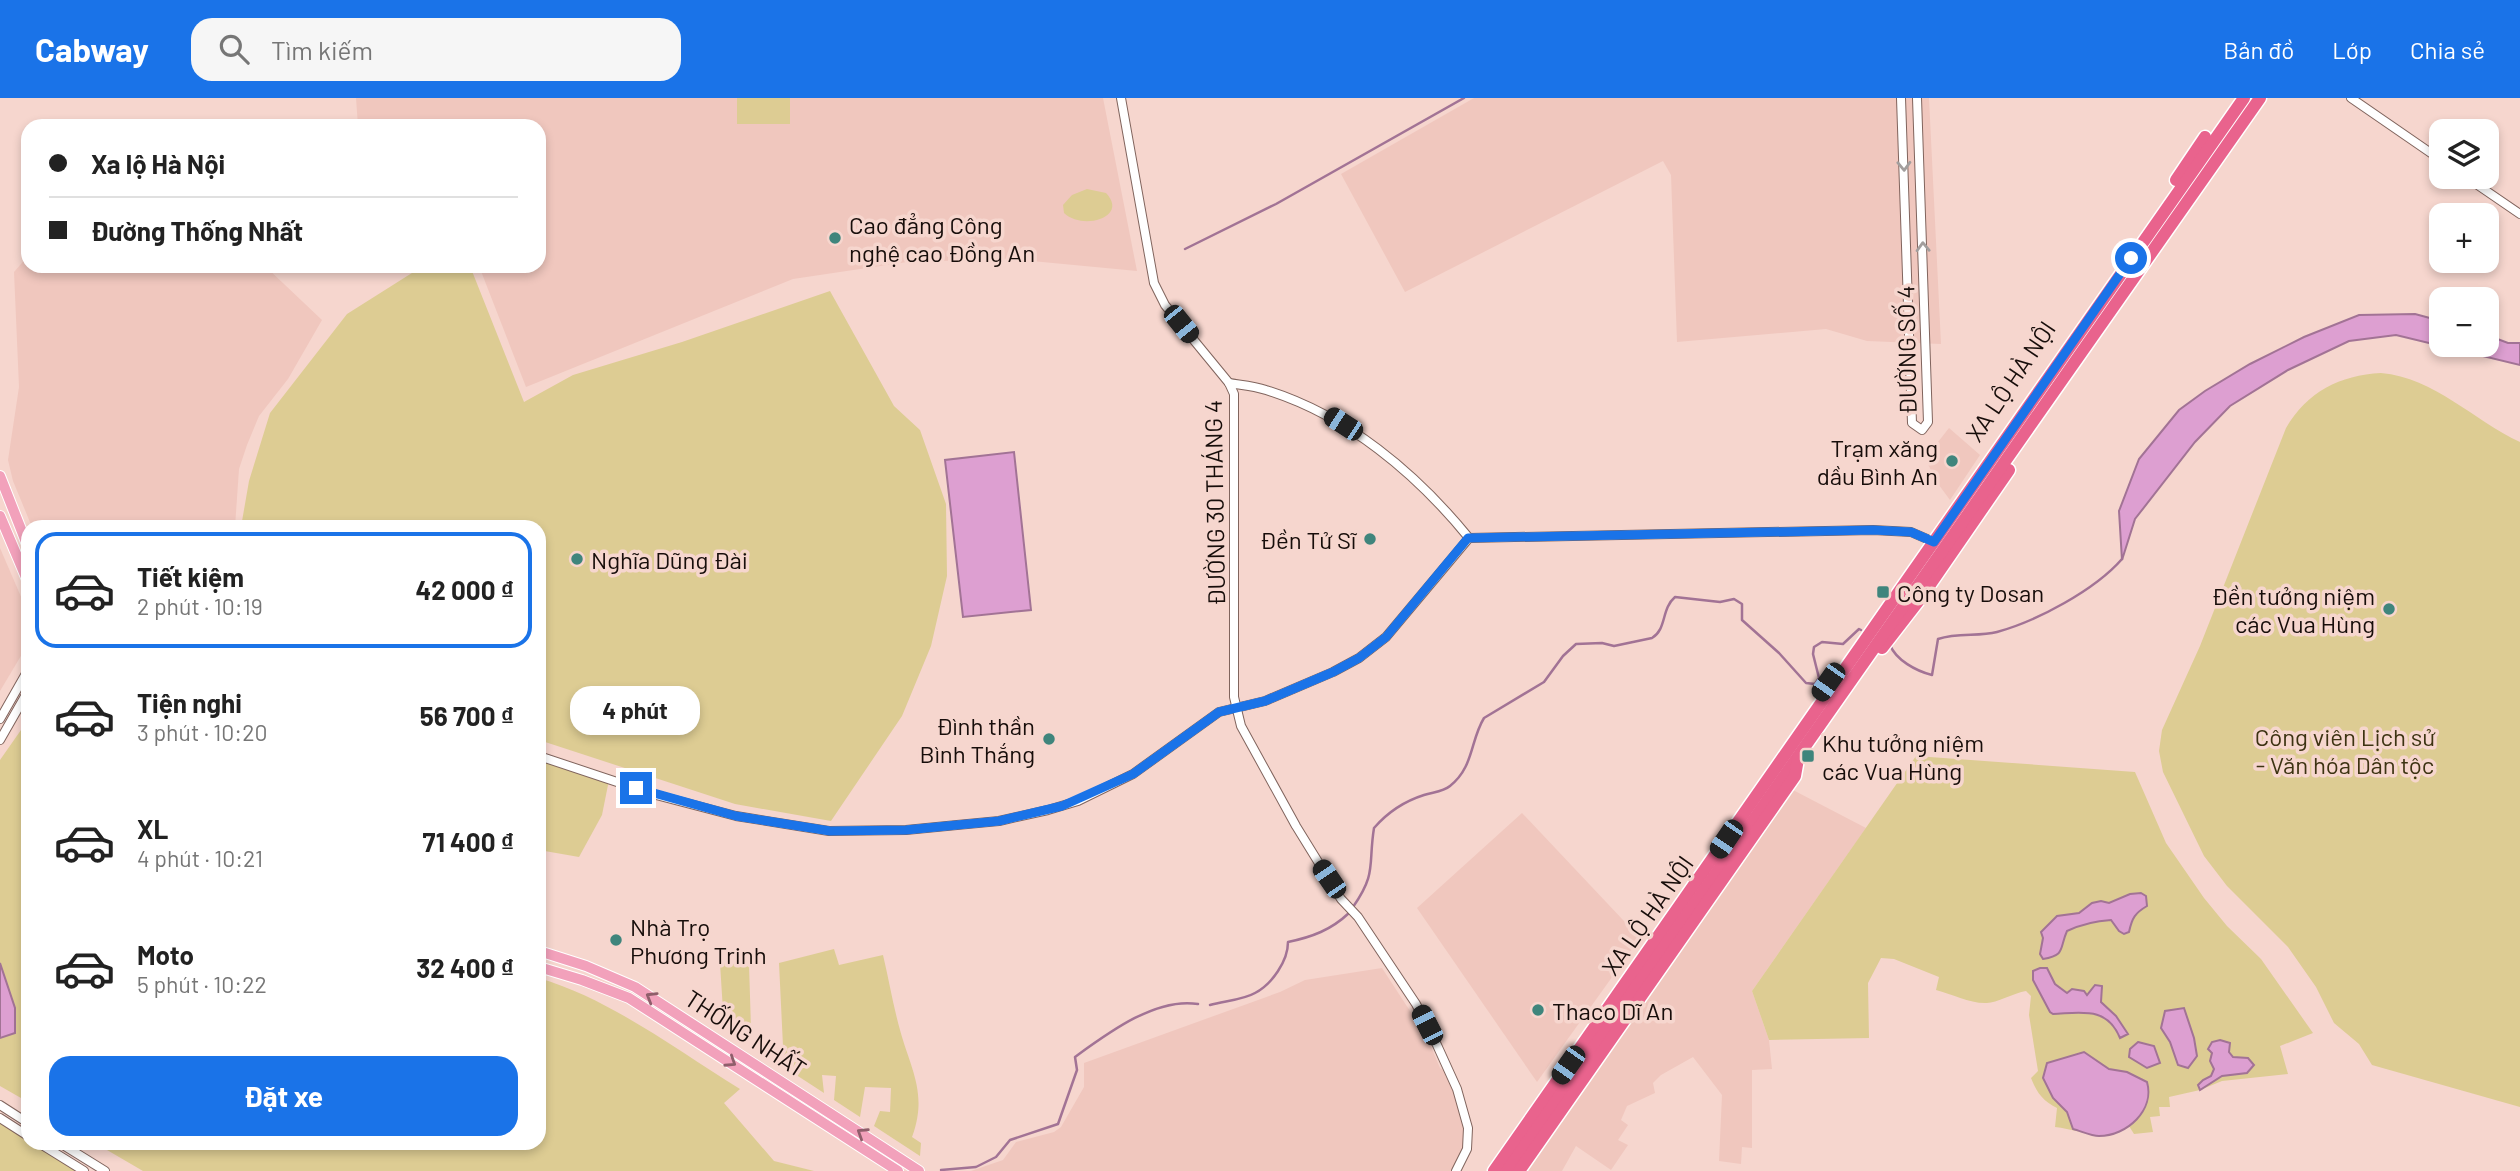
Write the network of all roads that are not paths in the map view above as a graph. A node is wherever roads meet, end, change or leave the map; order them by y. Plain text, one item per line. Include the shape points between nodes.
1 (1121, 98) edge
2 (1901, 98) edge
3 (1917, 98) edge
4 (2233, 98) edge
5 (2244, 98) edge
6 (2260, 98) edge
7 (2268, 98) edge
8 (2351, 98) edge
9 (2429, 152) edge
10 (2484, 189) edge
11 (2520, 214) edge
12 (1229, 383) junction
13 (2018, 452) junction
14 (0, 475) edge
15 (0, 516) edge
16 (21, 529) edge
17 (1468, 538) junction
18 (1931, 540) junction
19 (21, 566) edge
20 (21, 682) edge
21 (21, 703) edge
22 (1236, 710) junction
23 (0, 719) edge
24 (0, 740) edge
25 (546, 758) edge
26 (546, 953) edge
27 (546, 969) edge
28 (1646, 981) junction
29 (1610, 1000) junction
30 (0, 1105) edge
31 (0, 1118) edge
32 (21, 1118) edge
33 (21, 1132) edge
34 (50, 1150) edge
35 (72, 1150) edge
36 (84, 1171) edge
37 (106, 1171) edge
38 (898, 1171) edge
39 (919, 1171) edge
40 (1456, 1171) edge
41 (1486, 1171) edge
42 (1494, 1171) edge
43 (1507, 1171) edge
44 (1520, 1171) edge

1 - 12 street, ĐƯỜNG 30 THÁNG 4 via 1154,284 1165,305
2 -> 3 street, ĐƯỜNG SỐ 4 via 1912,423 1922,430 1928,422
4 - 18 highway, XA LỘ HÀ NỘI via 2040,373
5 - 18 highway, XA LỘ HÀ NỘI
6 - 13 highway, XA LỘ HÀ NỘI
7 - 13 highway, XA LỘ HÀ NỘI
8 - 9 street
10 - 11 street
12 - 17 street via 1290,398 1357,433 1432,498
12 - 22 street, ĐƯỜNG 30 THÁNG 4 via 1235,405
13 - 28 highway, XA LỘ HÀ NỘI via 1904,620 1874,659 1863,663 1798,755 1795,776
14 - 16 main road
15 - 19 main road
17 - 18 street via 1873,530 1911,532
17 - 22 street via 1377,646 1333,672
18 - 29 highway, XA LỘ HÀ NỘI
20 - 23 street
21 - 24 street
22 - 25 street via 1219,712 1133,774 1078,801 999,821 906,830 830,831 736,816
22 - 40 street, ĐƯỜNG 30 THÁNG 4 via 1267,776 1315,859 1416,1004 1457,1089 1468,1128 1467,1149
39 -> 26 main road, THỐNG NHẤT via 635,987
27 -> 38 main road, THỐNG NHẤT via 629,998
28 - 43 highway, XA LỘ HÀ NỘI
28 - 44 highway, XA LỘ HÀ NỘI
29 - 41 highway, XA LỘ HÀ NỘI
29 - 42 highway, XA LỘ HÀ NỘI
30 - 32 street
31 - 33 street
34 - 36 street
35 - 37 street

